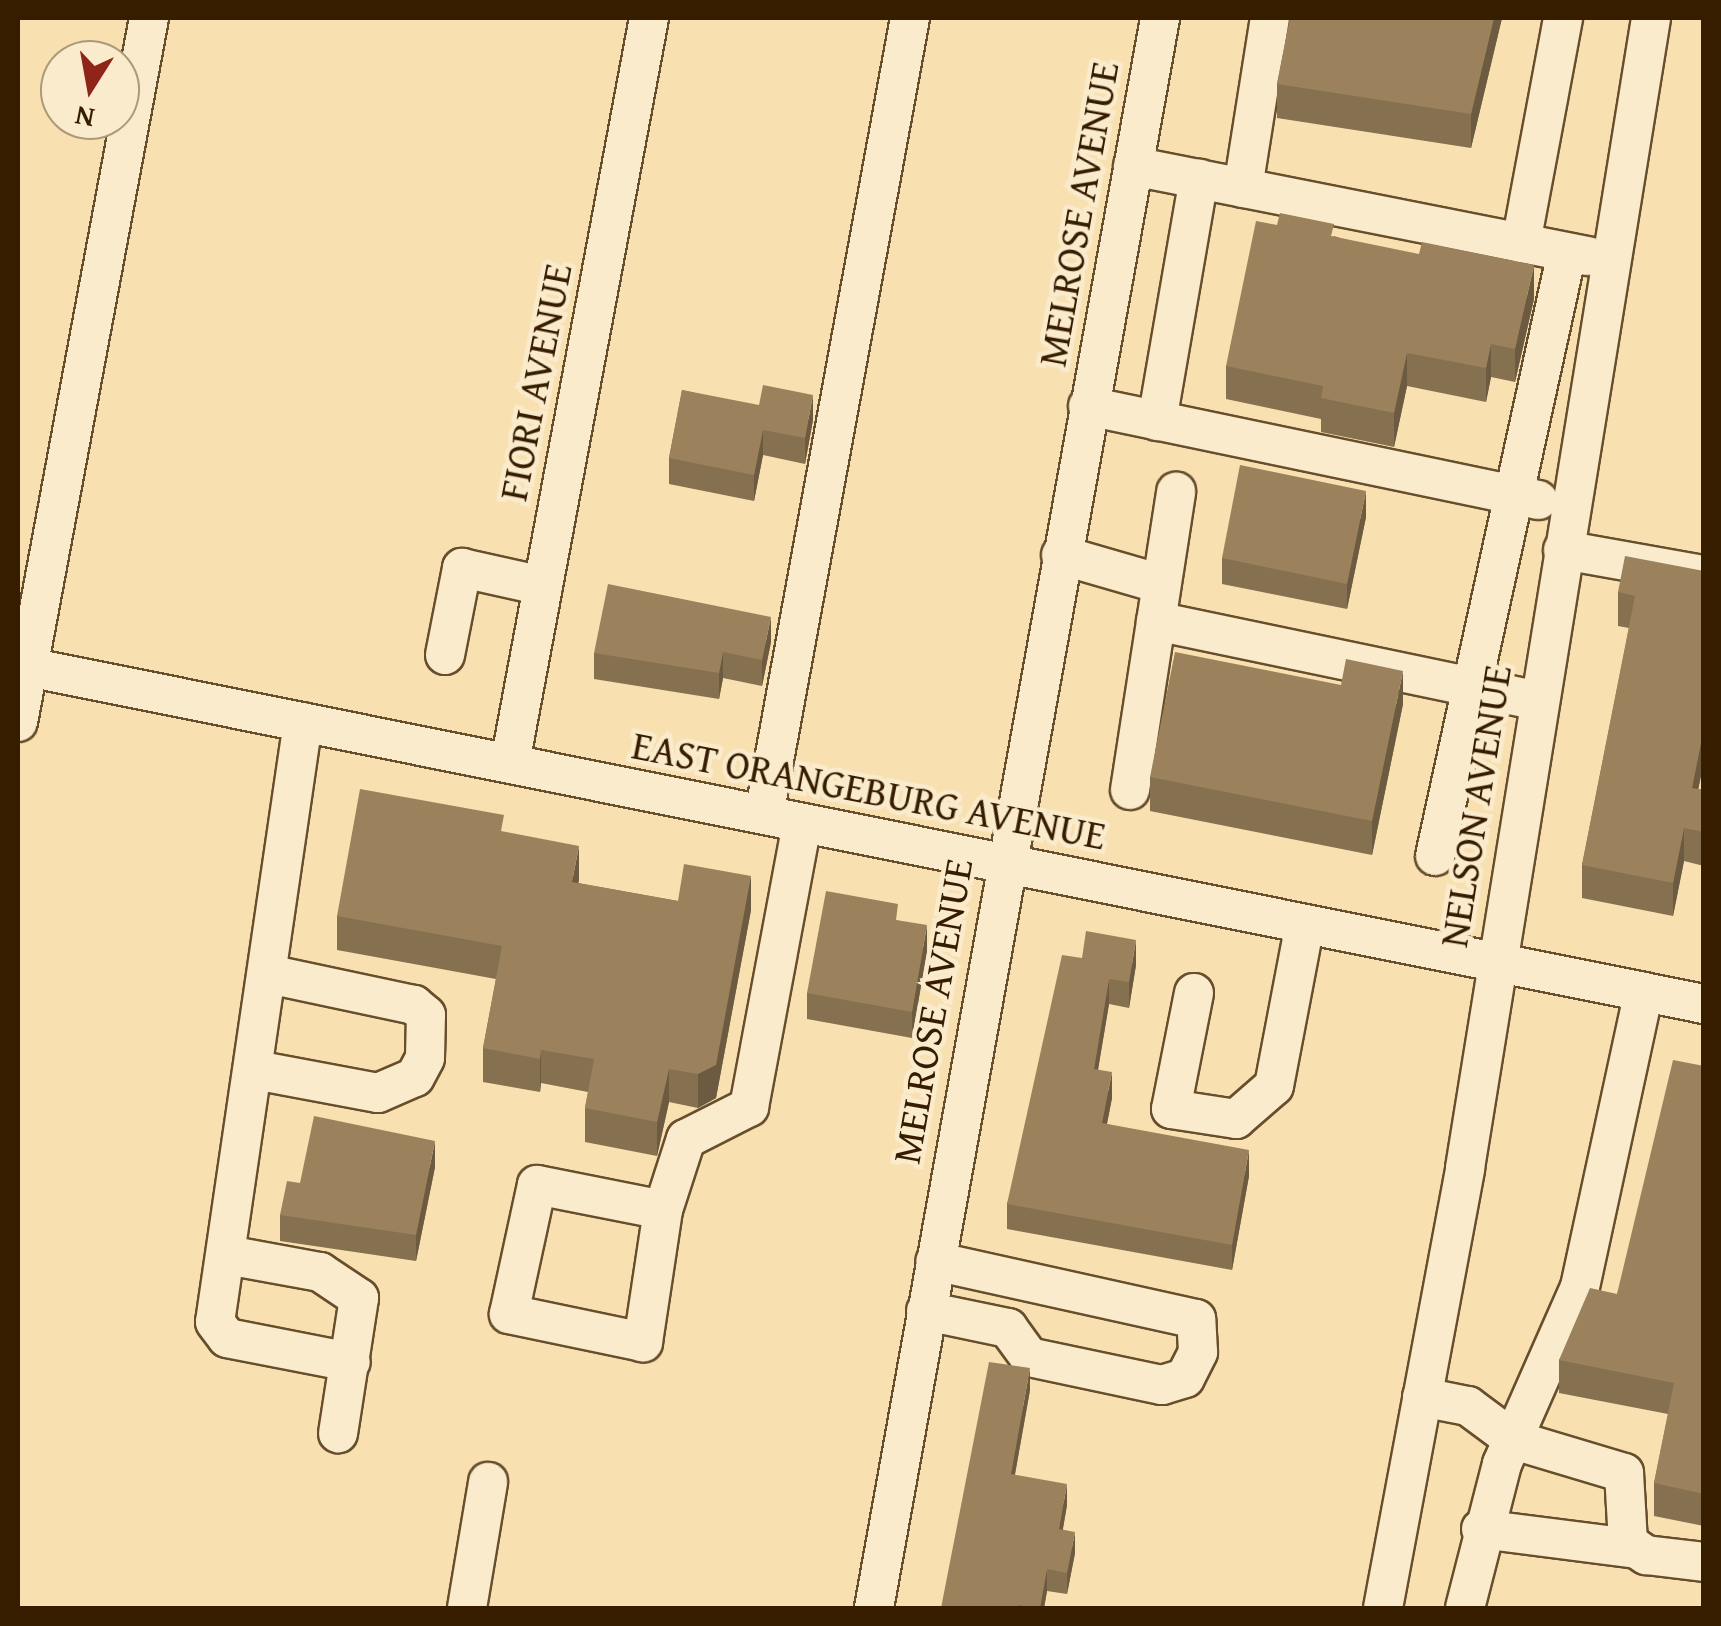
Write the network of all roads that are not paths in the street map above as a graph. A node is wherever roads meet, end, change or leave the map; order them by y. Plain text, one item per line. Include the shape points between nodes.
1 (149, 18) edge
2 (649, 18) edge
3 (910, 18) edge
4 (1160, 18) edge
5 (1270, 18) edge
6 (1563, 18) edge
7 (1651, 18) edge
8 (1133, 166) junction
9 (1199, 179) junction
10 (1243, 188) junction
11 (1521, 243) junction
12 (1566, 252) junction
13 (1610, 260) junction
14 (1088, 406) junction
15 (1157, 420) junction
16 (1176, 492) dead end
17 (1516, 496) junction
18 (1570, 507) junction
19 (1562, 550) junction
20 (1060, 555) junction
21 (1704, 576) edge
22 (543, 586) junction
23 (1494, 589) junction
24 (1554, 601) junction
25 (1158, 602) junction
26 (445, 655) dead end
27 (23, 666) edge
28 (1470, 686) junction
29 (1538, 701) junction
30 (18, 722) edge
31 (303, 722) junction
32 (510, 763) junction
33 (1130, 790) dead end
34 (764, 815) junction
35 (802, 823) junction
36 (1436, 856) dead end
37 (1004, 864) junction
38 (1306, 924) junction
39 (1494, 962) junction
40 (268, 974) junction
41 (1644, 992) junction
42 (1194, 993) dead end
43 (1704, 1004) edge
44 (255, 1070) junction
45 (662, 1210) junction
46 (227, 1255) junction
47 (934, 1261) junction
48 (1017, 1279) junction
49 (926, 1311) junction
50 (1008, 1328) junction
51 (352, 1362) junction
52 (1422, 1397) junction
53 (338, 1433) dead end
54 (1514, 1440) junction
55 (488, 1482) dead end
56 (1481, 1530) junction
57 (1637, 1549) junction
58 (1704, 1562) edge
59 (1475, 1607) edge
60 (468, 1608) edge
61 (874, 1608) edge
62 (1383, 1608) edge

1 - 27 street
2 - 22 street, FIORI AVENUE
3 - 34 street
4 - 8 street, MELROSE AVENUE
5 - 10 street
6 - 11 street
7 - 13 street, NELSON AVENUE
8 - 9 street
8 - 14 street, MELROSE AVENUE
9 - 10 street
9 - 15 street
10 - 11 street
11 - 12 street
12 - 13 street
12 - 17 street
13 - 18 street, NELSON AVENUE
14 - 15 street
14 - 20 street, MELROSE AVENUE
15 - 17 street
16 - 25 street
17 - 18 street
17 - 23 street
18 - 19 street, NELSON AVENUE
19 - 21 street
19 - 24 street, NELSON AVENUE
20 - 25 street
20 - 37 street, MELROSE AVENUE
22 - 26 street via 462,568
22 - 32 street, FIORI AVENUE
23 - 24 street
23 - 28 street
24 - 29 street, NELSON AVENUE
25 - 28 street
25 - 33 street
27 - 30 street
27 - 31 street, EAST ORANGEBURG AVENUE
28 - 29 street
28 - 36 street
29 - 39 street, NELSON AVENUE
31 - 32 street, EAST ORANGEBURG AVENUE
31 - 40 street
32 - 34 street, EAST ORANGEBURG AVENUE
34 - 35 street, EAST ORANGEBURG AVENUE
35 - 37 street, EAST ORANGEBURG AVENUE
35 - 45 street via 750,1106 686,1139
37 - 38 street, EAST ORANGEBURG AVENUE
37 - 47 street, MELROSE AVENUE
38 - 39 street, EAST ORANGEBURG AVENUE
38 - 42 street via 1274,1086 1236,1119 1171,1109
39 - 41 street, EAST ORANGEBURG AVENUE
39 - 52 street, NELSON AVENUE
40 - 44 street
40 - 44 street via 397,996 426,1014 427,1044 415,1077 378,1093
41 - 43 street, EAST ORANGEBURG AVENUE
41 - 54 street via 1580,1287
44 - 46 street
45 - 45 street via 537,1185 509,1314 643,1342
46 - 51 street via 350,1285 358,1298
46 - 51 street via 216,1322 226,1338
47 - 48 street
47 - 49 street, MELROSE AVENUE
48 - 50 street
48 - 50 street via 1196,1319 1198,1352 1185,1378 1162,1384 1029,1357
49 - 50 street
49 - 61 street, MELROSE AVENUE
51 - 53 street
52 - 54 street via 1468,1406
52 - 62 street, NELSON AVENUE
54 - 56 street
54 - 57 street via 1624,1473 1628,1543
55 - 60 street
56 - 57 street
56 - 59 street
57 - 58 street

